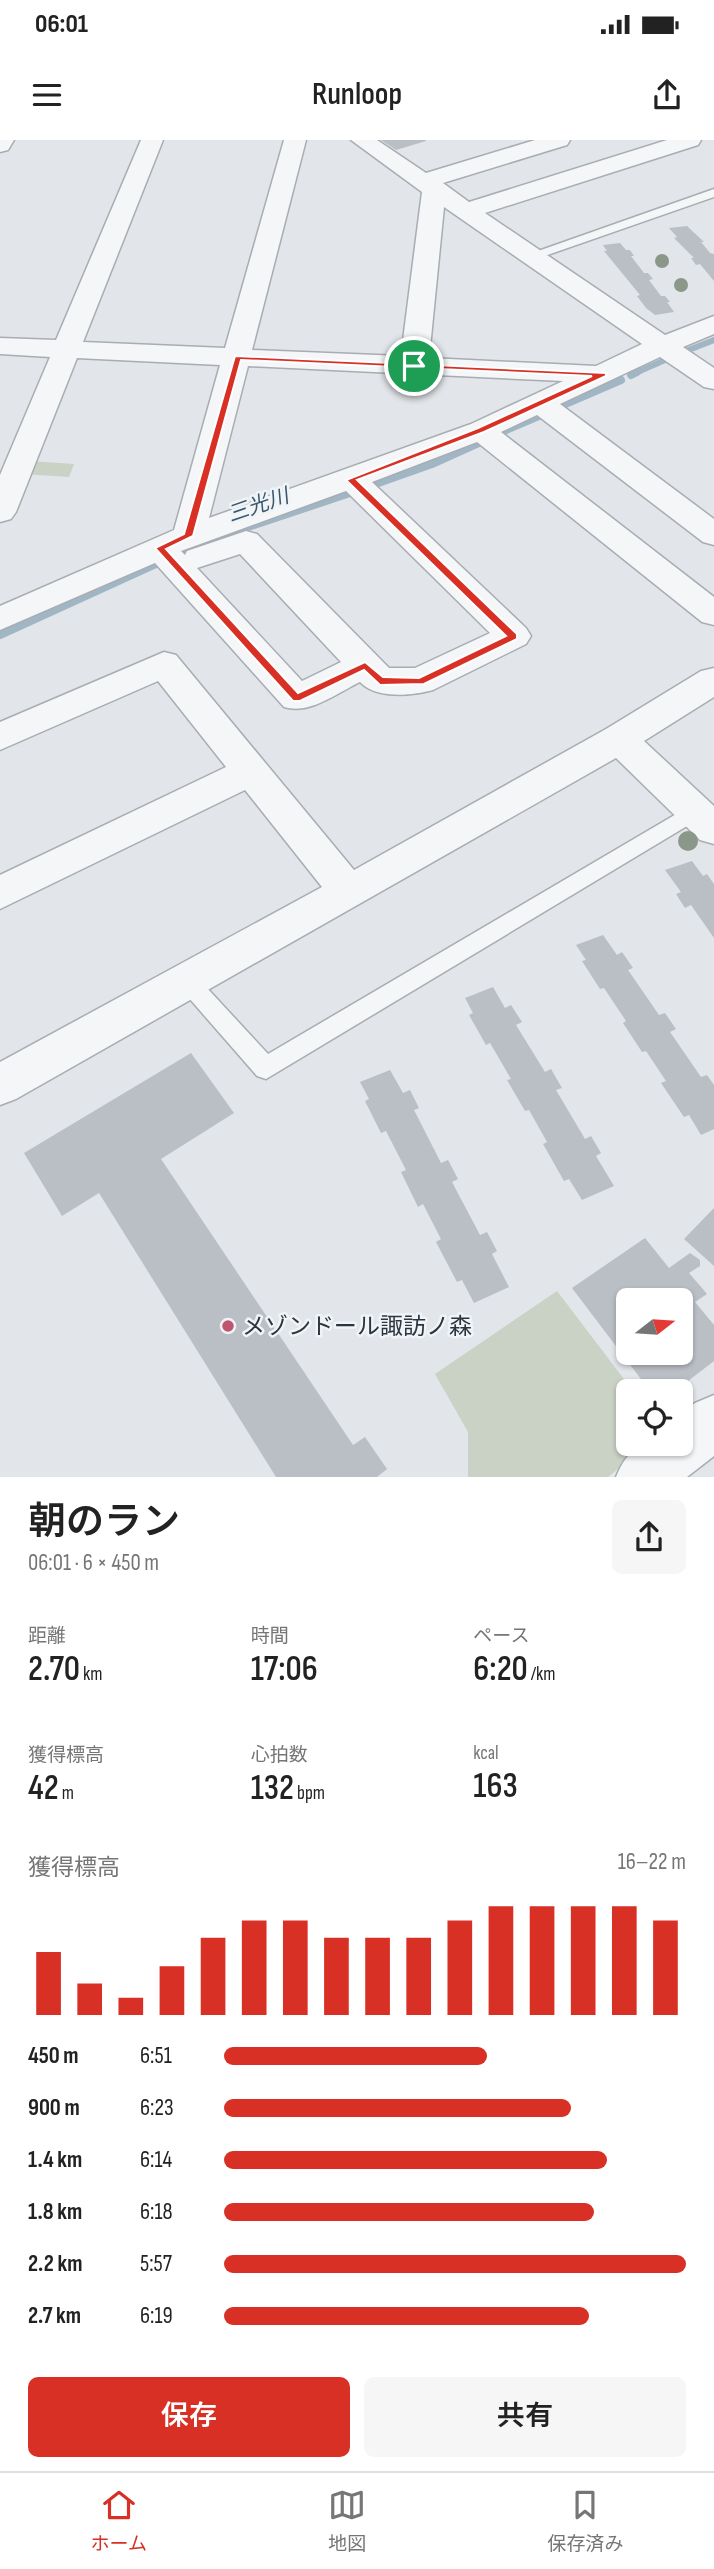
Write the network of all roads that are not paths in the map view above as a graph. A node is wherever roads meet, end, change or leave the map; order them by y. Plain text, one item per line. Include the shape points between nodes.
1 (3, 140) edge
2 (152, 140) edge
3 (295, 140) edge
4 (559, 140) edge
5 (690, 140) edge
6 (367, 141) edge
7 (0, 145) edge
8 (430, 185) junction
9 (714, 193) edge
10 (467, 211) junction
11 (531, 256) junction
12 (714, 324) edge
13 (0, 346) edge
14 (661, 346) junction
15 (67, 349) junction
16 (237, 358) junction
17 (414, 366) junction
18 (603, 374) junction
19 (714, 381) edge
20 (540, 403) junction
21 (481, 430) junction
22 (351, 480) junction
23 (0, 512) edge
24 (714, 535) edge
25 (176, 550) junction
26 (714, 614) edge
27 (0, 619) edge
28 (365, 666) junction
29 (714, 680) edge
30 (2, 731) edge
31 (619, 738) junction
32 (251, 771) junction
33 (705, 820) edge
34 (349, 892) junction
35 (0, 893) edge
36 (187, 982) junction
37 (2, 1079) edge
38 (714, 1422) edge
39 (643, 1477) edge

1 - 7 street
2 - 15 street
3 - 16 street
4 - 8 street
5 - 10 street
6 - 8 street
8 - 10 street
8 - 17 street
9 - 11 lane
10 - 11 street
11 - 14 street
12 - 14 street
13 - 15 street
14 - 18 street
14 - 19 street
15 - 16 street
15 - 23 street
16 - 17 street
16 - 25 street
17 - 18 street
18 - 20 street
20 - 21 street
20 - 24 street
21 - 22 street
21 - 26 street
22 - 25 street
22 - 28 street via 513,636 420,681 380,681
25 - 27 street
25 - 28 street via 246,541
25 - 28 street via 296,698
29 - 31 street
30 - 32 street via 164,664
31 - 33 street
31 - 34 street
32 - 34 street
32 - 35 street
33 - 36 lane via 266,1068
34 - 36 street
36 - 37 street
38 - 39 street

